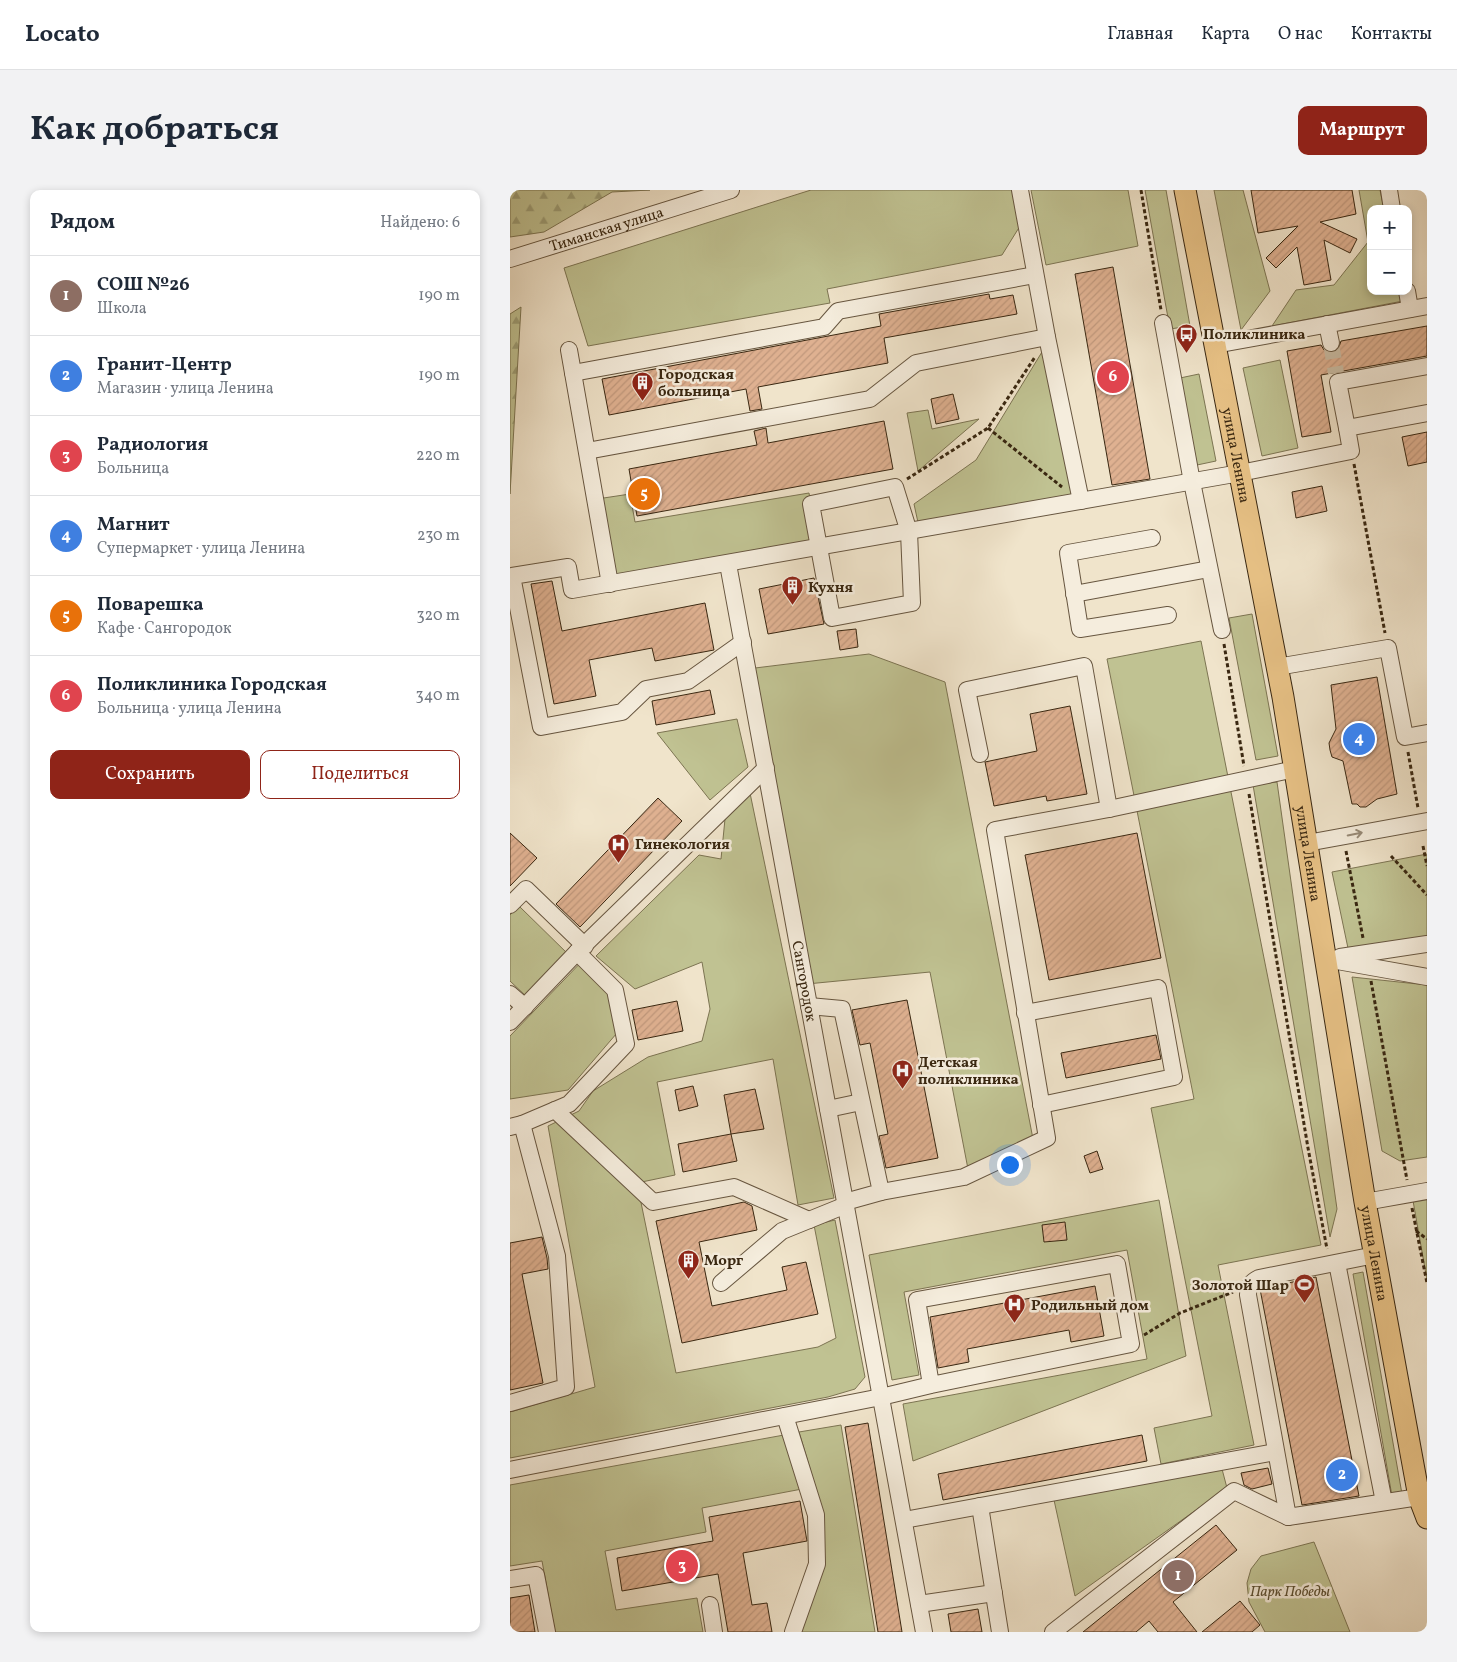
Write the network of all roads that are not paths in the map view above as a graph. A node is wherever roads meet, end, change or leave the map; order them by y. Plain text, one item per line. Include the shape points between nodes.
1 (731, 190) edge
2 (1020, 190) edge
3 (1185, 190) edge
4 (1389, 190) edge
5 (1391, 205) edge
6 (510, 259) edge
7 (1035, 275) junction
8 (1408, 295) edge
9 (1427, 306) edge
10 (1410, 309) junction
11 (1163, 323) road end
12 (1328, 324) junction
13 (1047, 337) junction
14 (1331, 343) tunnel mouth
15 (1215, 345) junction
16 (570, 350) dead end
17 (1427, 366) edge
18 (573, 372) junction
19 (1427, 413) edge
20 (1347, 428) junction
21 (587, 451) junction
22 (1240, 473) junction
23 (1192, 482) junction
24 (1081, 502) junction
25 (909, 532) junction
26 (1152, 538) dead end
27 (819, 548) junction
28 (728, 564) junction
29 (1209, 569) junction
30 (610, 584) junction
31 (1074, 594) junction
32 (1168, 615) dead end
33 (1222, 630) road end
34 (743, 642) junction
35 (1277, 667) junction
36 (1427, 733) edge
37 (980, 754) dead end
38 (766, 768) junction
39 (1294, 769) junction
40 (1109, 809) junction
41 (1424, 821) edge
42 (1307, 843) junction
43 (510, 906) edge
44 (1427, 944) edge
45 (581, 949) junction
46 (1326, 959) junction
47 (1367, 960) junction
48 (1427, 977) edge
49 (510, 994) edge
50 (810, 1006) junction
51 (525, 1007) junction
52 (1026, 1013) junction
53 (510, 1022) edge
54 (861, 1102) junction
55 (1042, 1105) junction
56 (828, 1109) junction
57 (555, 1110) junction
58 (516, 1125) edge
59 (1427, 1191) edge
60 (881, 1192) junction
61 (1365, 1202) junction
62 (846, 1204) junction
63 (809, 1220) junction
64 (1375, 1255) junction
65 (1333, 1264) junction
66 (720, 1283) dead end
67 (931, 1385) junction
68 (881, 1398) junction
69 (510, 1403) edge
70 (785, 1416) junction
71 (1275, 1452) junction
72 (510, 1470) edge
73 (1419, 1497) junction
74 (1384, 1502) junction
75 (980, 1506) junction
76 (1288, 1517) junction
77 (1427, 1518) edge
78 (904, 1520) junction
79 (510, 1579) edge
80 (994, 1593) junction
81 (919, 1604) junction
82 (710, 1605) dead end
83 (547, 1632) edge
84 (714, 1632) edge
85 (793, 1632) edge
86 (924, 1632) edge
87 (1000, 1632) edge
88 (1053, 1632) edge

1 - 6 street, Тиманская улица
2 - 7 street
3 - 15 main road, улица Ленина
4 - 5 street
7 - 13 street
7 - 18 street via 838,311 824,327
8 - 10 street
9 - 10 street
10 - 12 street
11 - 23 street
12 - 14 street
12 - 15 street
13 - 21 street via 916,363 870,399
13 - 24 street
15 - 22 main road, улица Ленина
16 - 18 street
17 - 20 street via 1337,377
18 - 21 street
19 - 20 street
20 - 22 street via 1351,451
21 - 30 street
22 - 23 street
22 - 35 main road, улица Ленина
23 - 24 street
23 - 29 street
24 - 25 street
25 - 27 street
25 - 27 street via 895,487 811,504
25 - 27 street via 912,603 832,618
26 - 31 street via 1068,553
27 - 28 street
28 - 30 street
28 - 34 street, Сангородок
29 - 31 street
29 - 33 street
30 - 34 street via 572,590 568,567 512,576 541,726 622,712 646,689 688,681
31 - 32 street via 1080,628
34 - 38 street, Сангородок
35 - 36 street via 1388,648 1406,737
35 - 39 main road, улица Ленина
37 - 40 street via 967,690 1084,666
38 - 45 street
38 - 50 street, Сангородок
39 - 40 street
39 - 42 main road, улица Ленина
40 - 52 street via 995,830
42 -> 41 street
42 - 46 main road, улица Ленина
43 - 45 street via 526,889
44 - 47 street
45 - 51 street
45 - 57 street via 615,990 626,1044 569,1104
46 - 47 street
46 - 61 main road, улица Ленина
47 - 48 street
49 - 51 street
50 - 54 street via 842,1009
50 - 56 street, Сангородок
51 - 53 street
52 - 55 street
52 - 55 street via 1158,988 1174,1077
54 - 56 street
54 - 60 street
55 - 60 street via 1047,1138 964,1177
56 - 62 street, Сангородок
57 - 58 street
57 - 63 street via 654,1202 734,1187
58 - 69 street via 557,1256 566,1387
59 - 61 street
60 - 62 street
61 - 64 main road, улица Ленина
62 - 63 street
62 - 68 street, Сангородок
63 - 66 street via 782,1231
64 - 65 street
64 - 73 main road, улица Ленина
65 - 71 street via 1259,1278 1249,1286
65 - 74 street
67 - 67 street via 1131,1344 1117,1264 917,1300
67 - 68 street
68 - 70 street
68 - 78 street, Сангородок
70 - 72 street
70 - 85 street via 816,1515 817,1564
71 - 75 street
71 - 76 street
73 - 74 street
73 - 77 main road, улица Ленина
74 - 76 street
75 - 78 street
75 - 80 street
76 - 88 street via 1234,1491
78 - 81 street, Сангородок
79 - 83 street via 536,1575
80 - 81 street
80 - 87 street
81 - 86 street, Сангородок
82 - 84 street

